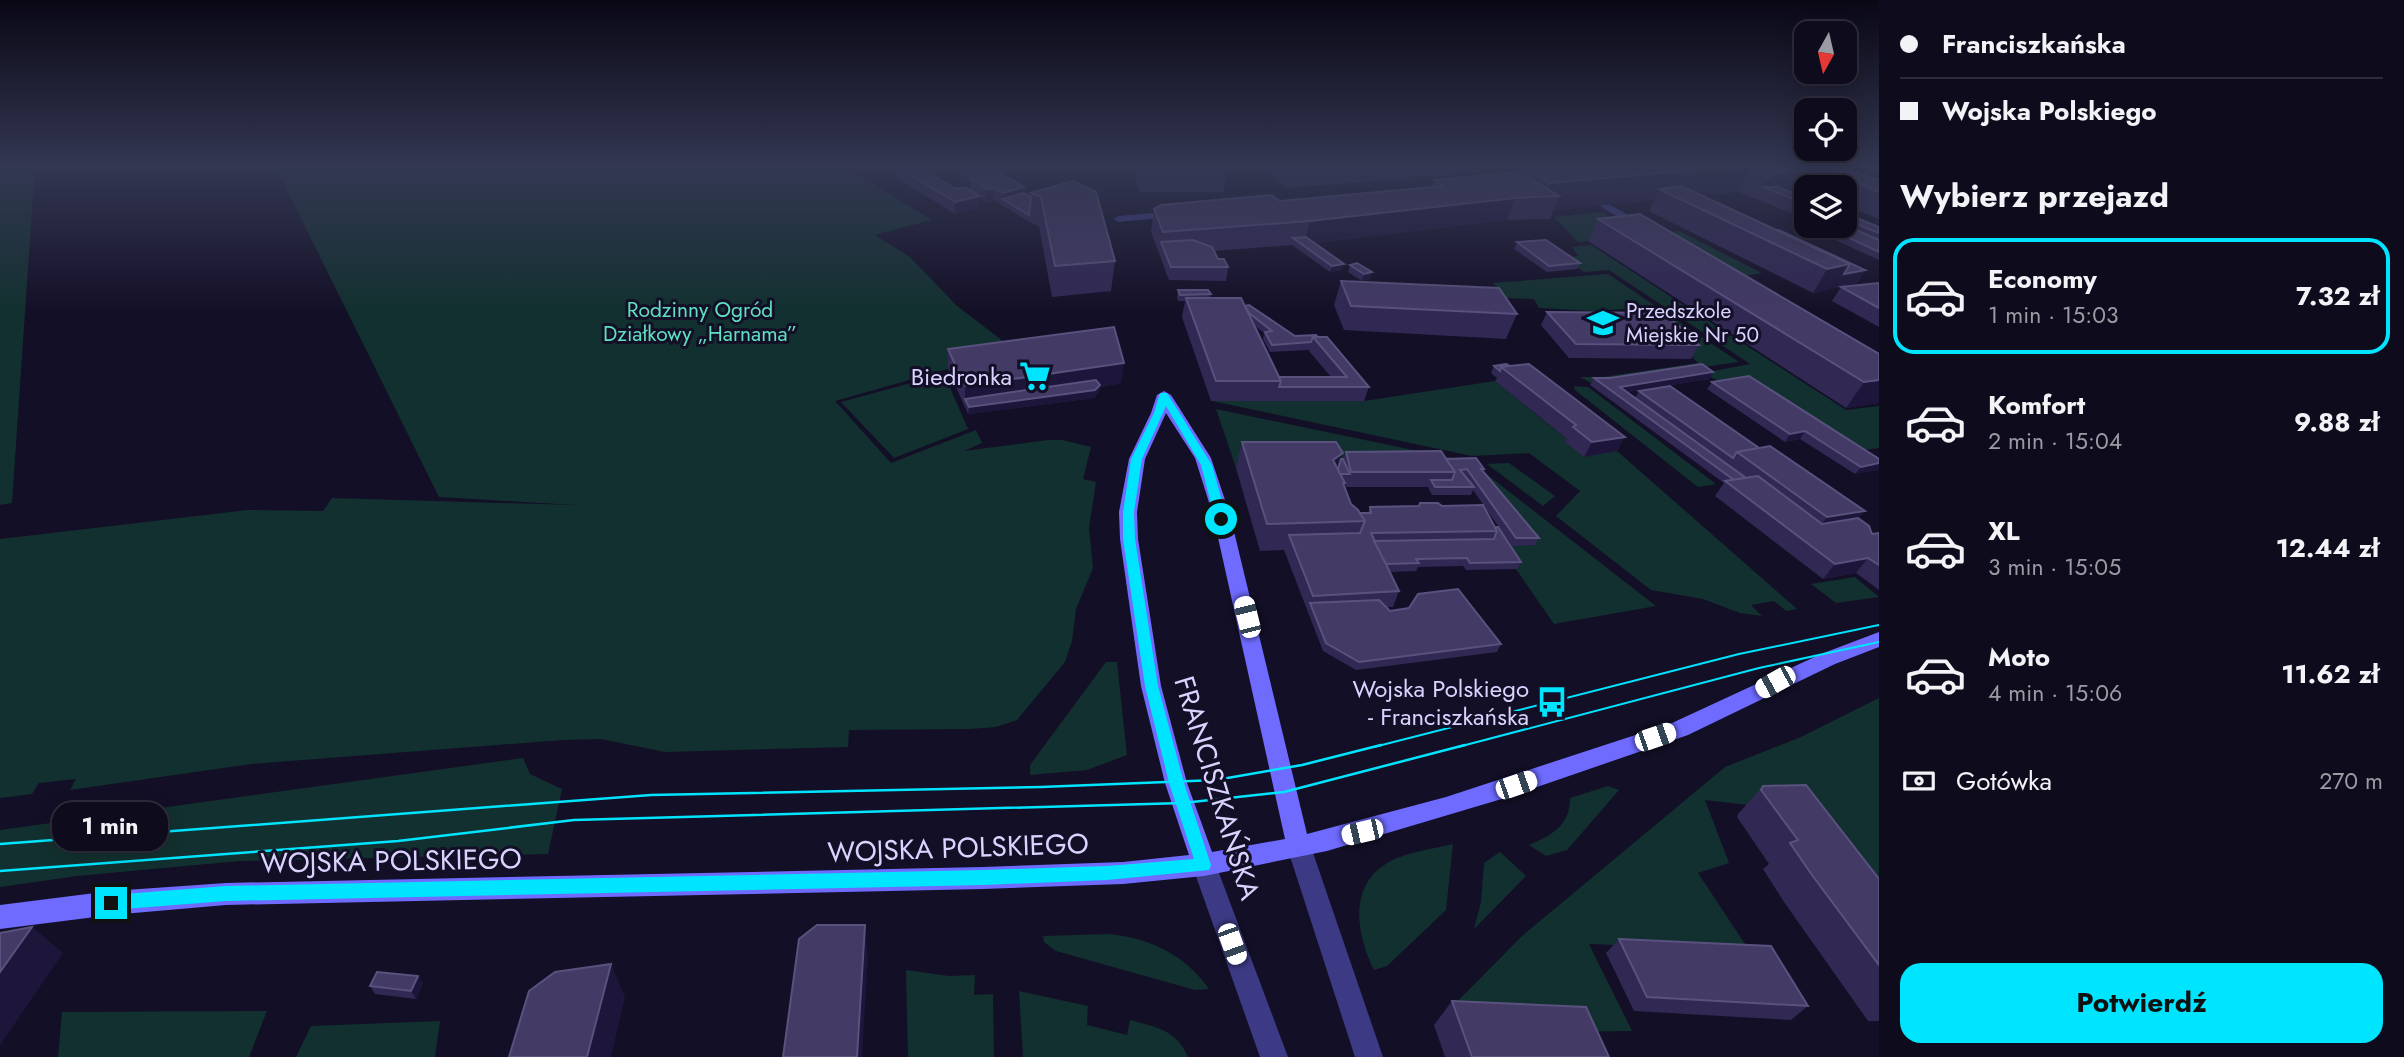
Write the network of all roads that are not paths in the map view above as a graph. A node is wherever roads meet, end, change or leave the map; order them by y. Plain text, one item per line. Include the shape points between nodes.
1 (1161, 215) edge
2 (1622, 215) edge
3 (1119, 219) dead end
4 (1654, 234) edge
5 (1879, 639) edge
6 (1299, 847) junction
7 (1204, 865) junction
8 (0, 917) edge
9 (1274, 1057) edge
10 (1369, 1057) edge

1 - 3 street
2 - 4 street
5 - 6 main road, WOJSKA POLSKIEGO via 1814,663 1680,729 1446,810
6 - 7 main road, WOJSKA POLSKIEGO
6 - 7 main road, FRANCISZKAŃSKA via 1278,770 1257,656 1207,465 1164,395 1136,459 1129,539 1152,686 1176,783
6 - 10 street, FRANCISZKAŃSKA
7 - 8 main road, WOJSKA POLSKIEGO via 974,878 226,894
7 - 9 street, FRANCISZKAŃSKA

